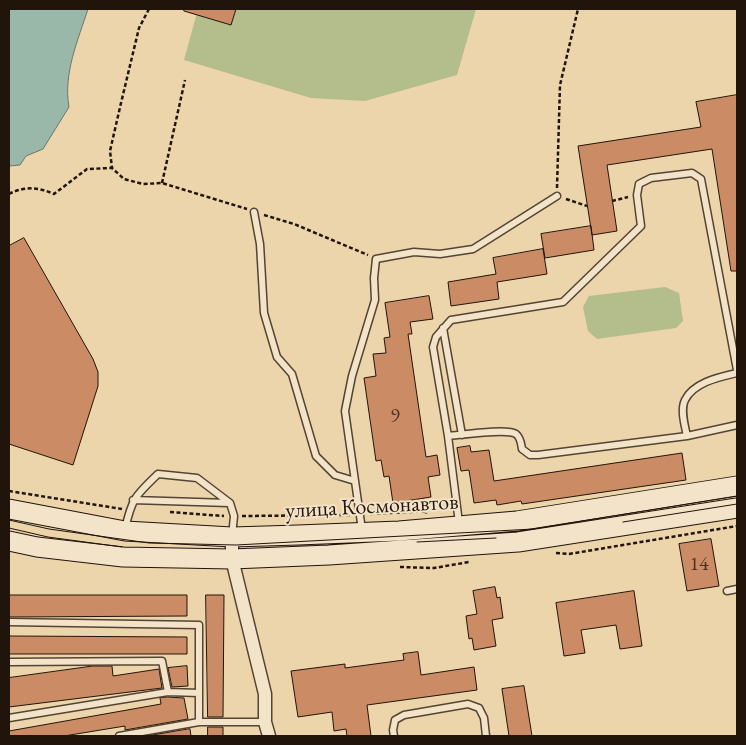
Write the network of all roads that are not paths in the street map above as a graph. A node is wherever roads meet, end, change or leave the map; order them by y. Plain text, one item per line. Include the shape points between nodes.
1 (557, 196) road end
2 (254, 212) road end
3 (443, 328) junction
4 (737, 371) edge
5 (737, 426) edge
6 (462, 435) junction
7 (448, 436) junction
8 (687, 436) junction
9 (355, 481) junction
10 (737, 486) edge
11 (133, 500) junction
12 (230, 503) junction
13 (737, 508) edge
14 (9, 509) edge
15 (459, 526) junction
16 (125, 531) junction
17 (362, 532) junction
18 (232, 537) junction
19 (9, 540) edge
20 (232, 558) junction
21 (737, 589) edge
22 (727, 590) dead end
23 (9, 622) edge
24 (9, 662) edge
25 (168, 692) junction
26 (198, 693) junction
27 (9, 718) edge
28 (199, 722) junction
29 (266, 722) junction
30 (119, 736) edge
31 (269, 736) edge
32 (394, 736) edge
33 (486, 736) edge

1 - 9 lane via 473,249 440,254 414,252 376,259 375,300 352,376 345,412
2 - 9 lane via 260,244 264,313 276,357 292,374 316,456 335,475
3 - 4 lane via 450,320 563,302 641,226 637,195 639,184 651,178 692,173 701,179
3 - 6 lane
3 - 7 lane via 433,347
4 - 8 lane via 704,384 685,400
5 - 8 lane
6 - 7 lane
6 - 8 lane via 506,431 516,434 522,449 530,455
7 - 15 lane
9 - 17 lane
10 - 15 main road, улица Космонавтов via 517,521
11 - 12 lane
11 - 12 lane via 158,474 197,478
11 - 16 lane
12 - 18 lane via 234,516
13 - 20 main road, улица Космонавтов via 518,542
14 - 16 main road, улица Космонавтов
15 - 17 main road, улица Космонавтов
16 - 18 main road, улица Космонавтов
17 - 18 main road, улица Космонавтов
18 - 20 street
19 - 20 main road, улица Космонавтов via 37,547 123,557
20 - 29 street via 265,694
21 - 22 lane
23 - 26 lane via 199,625
24 - 25 lane via 162,660
25 - 26 lane
25 - 27 lane
26 - 28 lane
28 - 29 lane
28 - 30 lane
29 - 31 street
32 - 33 lane via 395,720 404,715 468,704 479,708

